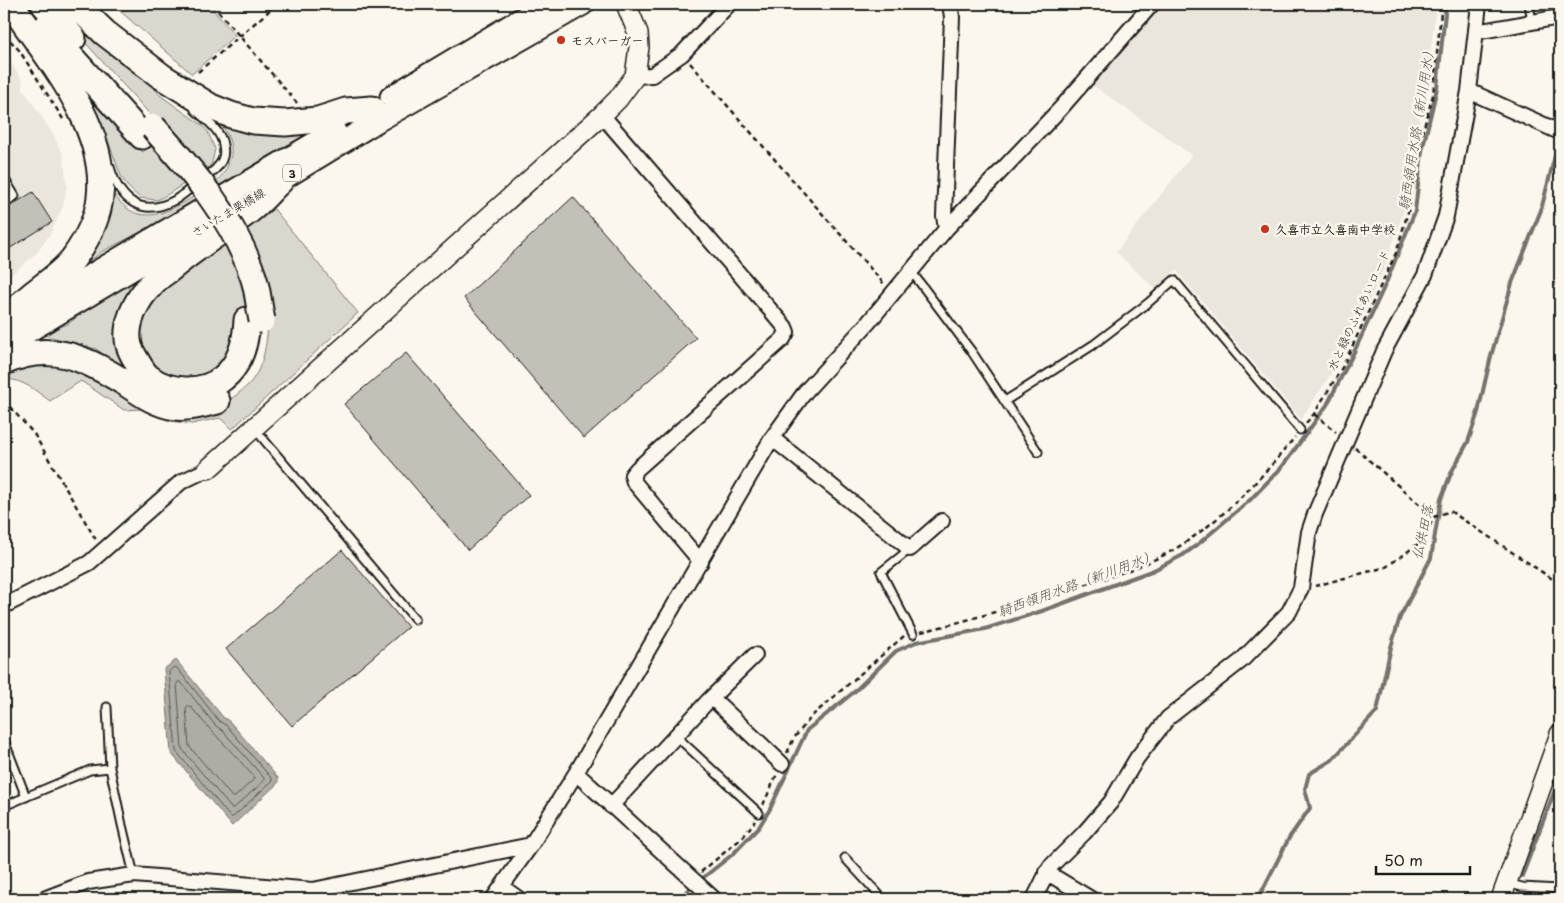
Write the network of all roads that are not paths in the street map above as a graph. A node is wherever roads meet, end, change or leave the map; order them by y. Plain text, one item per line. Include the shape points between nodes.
1 (11, 4) edge
2 (19, 4) edge
3 (44, 4) edge
4 (75, 4) edge
5 (546, 4) edge
6 (583, 4) edge
7 (626, 4) edge
8 (729, 4) edge
9 (950, 4) edge
10 (1152, 4) edge
11 (1479, 4) edge
12 (1529, 4) edge
13 (1560, 17) edge
14 (1532, 22) junction
15 (1476, 32) junction
16 (161, 76) junction
17 (635, 76) junction
18 (1469, 91) junction
19 (184, 100) dead end
20 (190, 106) dead end
21 (372, 109) junction
22 (71, 114) junction
23 (602, 116) junction
24 (1560, 131) edge
25 (148, 132) junction
26 (101, 140) dead end
27 (108, 161) dead end
28 (4, 178) edge
29 (280, 181) junction
30 (4, 203) edge
31 (946, 229) junction
32 (911, 271) junction
33 (254, 320) junction
34 (4, 325) edge
35 (4, 346) edge
36 (4, 362) edge
37 (1005, 401) junction
38 (254, 428) junction
39 (1300, 430) road end
40 (772, 438) junction
41 (1038, 452) dead end
42 (208, 469) joint
43 (942, 521) dead end
44 (910, 549) junction
45 (701, 562) junction
46 (4, 606) edge
47 (416, 619) dead end
48 (913, 634) road end
49 (755, 655) dead end
50 (712, 698) junction
51 (107, 707) dead end
52 (1560, 734) edge
53 (676, 736) junction
54 (4, 740) edge
55 (782, 764) road end
56 (110, 768) junction
57 (576, 773) junction
58 (26, 797) junction
59 (4, 806) edge
60 (611, 806) junction
61 (759, 813) road end
62 (531, 845) junction
63 (845, 858) dead end
64 (1046, 872) junction
65 (134, 874) junction
66 (502, 887) junction
67 (1560, 889) edge
68 (1504, 894) edge
69 (64, 895) edge
70 (44, 899) edge
71 (493, 899) edge
72 (519, 899) edge
73 (714, 899) edge
74 (883, 899) edge
75 (1034, 899) edge
76 (1092, 899) edge

1 - 22 highway via 56,68
2 - 25 highway
3 - 25 highway
4 - 16 highway via 105,33
5 - 21 main road, さいたま栗橋線 / 3
6 - 29 main road, さいたま栗橋線 / 3 via 379,120
7 - 17 street via 638,33
8 - 17 street via 682,54 652,74
9 - 31 street
10 - 31 street via 1061,108
11 - 15 street
12 - 14 lane
13 - 14 street
14 - 15 street
15 - 18 street
16 - 19 lane
16 - 21 highway via 211,107 253,121 318,120
17 - 23 street
18 - 24 street
18 - 64 street via 1446,216 1425,275 1384,351 1312,522 1301,588 1289,612 1251,651 1168,718 1134,762 1111,802
20 - 27 lane via 215,128 223,142 223,159 177,199 150,208 131,202 115,182
21 - 34 main road, さいたま栗橋線 / 3
22 - 26 lane via 88,115
22 - 34 highway via 90,132 98,158 100,196 95,218 73,259 16,308
23 - 38 street
23 - 45 street via 788,332 632,475 634,482
25 - 33 highway via 198,201 224,244
28 - 30 lane via 15,196
29 - 33 highway via 252,209 194,248 150,286 137,303 129,324 129,344 147,376 178,389 195,390 224,378 239,359
29 - 35 main road, さいたま栗橋線 / 3
31 - 32 street
32 - 37 lane
32 - 40 street via 805,392
33 - 36 highway via 259,350 250,370 233,390 219,400 197,406 177,408 154,401 86,360 68,354 35,353
37 - 39 lane via 1093,345 1174,280
37 - 41 lane
38 - 42 street
38 - 47 lane
40 - 44 street
40 - 45 street
42 - 46 street via 181,482 89,563
43 - 44 street
44 - 48 lane via 881,572
45 - 57 street
49 - 50 street
50 - 53 street
50 - 55 street
51 - 56 lane
52 - 68 street
53 - 60 street
53 - 61 lane
54 - 58 lane
56 - 58 lane via 90,770
56 - 65 lane
57 - 60 street
57 - 62 street
58 - 59 lane
60 - 73 street
62 - 65 street via 314,890
62 - 66 street
63 - 74 lane
64 - 75 street
64 - 76 street
65 - 69 street via 88,882
66 - 71 street
66 - 72 street
67 - 68 lane via 1522,887
69 - 70 street

